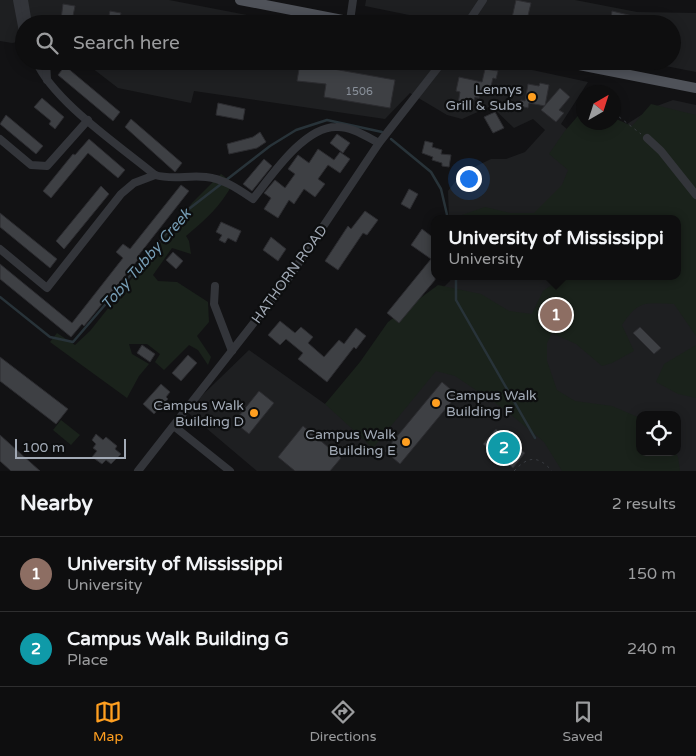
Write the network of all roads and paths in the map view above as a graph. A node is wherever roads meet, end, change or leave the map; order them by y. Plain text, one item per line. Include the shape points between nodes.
1 (17, 0) edge
2 (24, 0) edge
3 (240, 0) edge
4 (353, 0) edge
5 (483, 0) edge
6 (20, 15) edge
7 (26, 15) edge
8 (319, 15) edge
9 (351, 15) edge
10 (473, 15) edge
11 (41, 70) edge
12 (46, 70) edge
13 (436, 70) edge
14 (616, 70) edge
15 (47, 82) junction
16 (696, 88) edge
17 (621, 118) edge
18 (88, 120) junction
19 (647, 138) joint
20 (0, 139) edge
21 (380, 143) junction
22 (154, 175) junction
23 (696, 195) edge
24 (0, 249) edge
25 (215, 286) dead end
26 (232, 351) junction
27 (175, 427) junction
28 (138, 471) edge
29 (230, 471) edge
30 (514, 471) edge
31 (552, 471) edge

1 - 6 street
2 - 7 street
3 - 8 main road
4 - 9 street
5 - 10 street
11 - 15 street
12 - 15 street
13 - 21 street, HATHORN ROAD
14 - 16 main road
15 - 18 street
17 - 19 path
18 - 20 street via 47,166 31,165
18 - 22 street
19 - 23 street
21 - 22 street via 335,126 309,137 297,145 253,198 226,182 167,179
21 - 26 street, HATHORN ROAD via 288,279
22 - 24 street via 134,183 121,194 47,288
25 - 26 street via 214,304
26 - 27 street, HATHORN ROAD
27 - 28 street, HATHORN ROAD
27 - 29 street
30 - 31 path via 523,461 536,459

